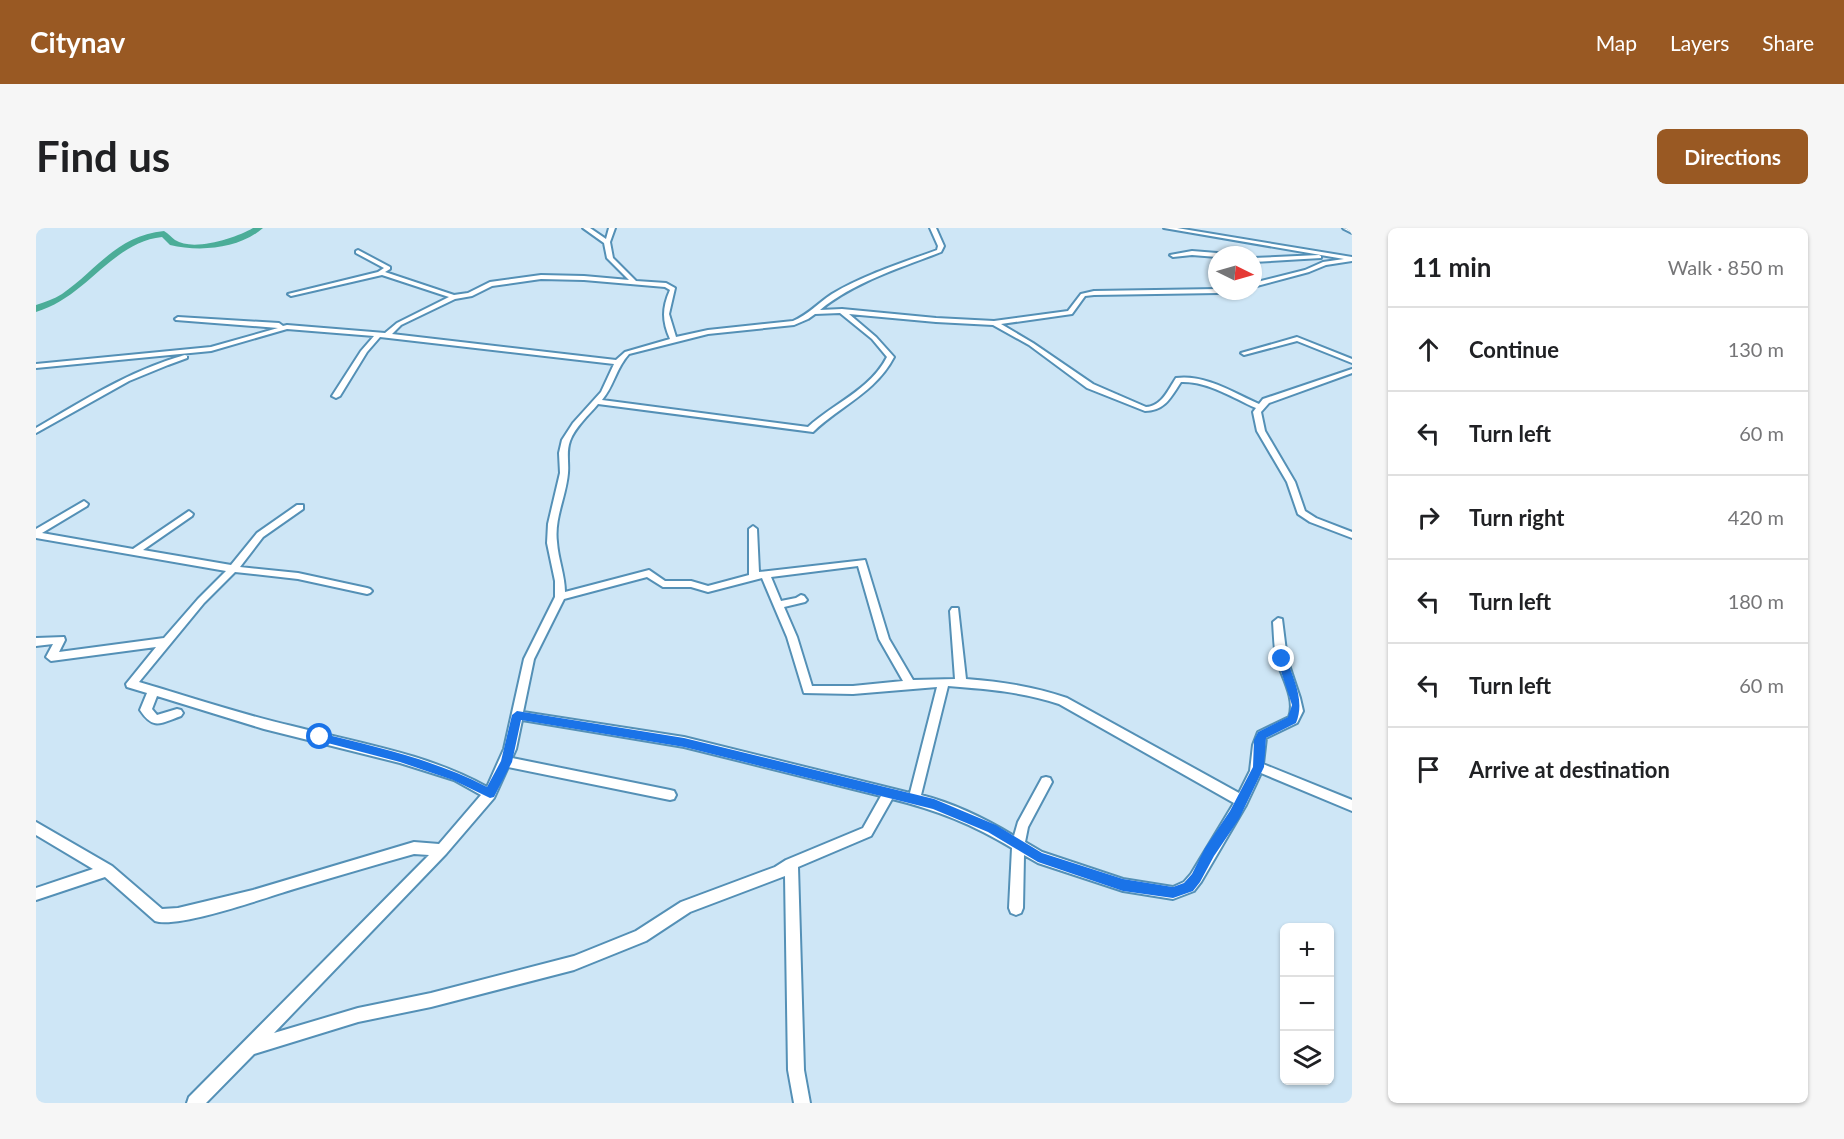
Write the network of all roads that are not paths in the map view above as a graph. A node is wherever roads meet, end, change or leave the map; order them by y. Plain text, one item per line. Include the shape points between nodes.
1 (586, 228) edge
2 (612, 228) edge
3 (933, 228) edge
4 (1167, 228) edge
5 (1346, 228) edge
6 (1352, 231) edge
7 (607, 242) junction
8 (358, 252) dead end
9 (1208, 254) edge
10 (1173, 255) dead end
11 (1340, 256) junction
12 (1262, 260) edge
13 (1352, 260) edge
14 (379, 274) junction
15 (635, 283) junction
16 (1262, 283) edge
17 (1208, 291) edge
18 (291, 294) dead end
19 (454, 297) junction
20 (842, 311) junction
21 (814, 312) junction
22 (178, 319) dead end
23 (994, 322) junction
24 (281, 328) junction
25 (382, 335) junction
26 (674, 340) junction
27 (211, 349) junction
28 (1244, 353) dead end
29 (1352, 361) edge
30 (618, 362) junction
31 (36, 366) edge
32 (1352, 371) edge
33 (336, 396) dead end
34 (598, 402) junction
35 (1259, 407) junction
36 (36, 431) edge
37 (84, 504) dead end
38 (300, 507) dead end
39 (189, 514) dead end
40 (753, 529) dead end
41 (36, 534) edge
42 (1352, 535) edge
43 (133, 553) junction
44 (232, 569) junction
45 (760, 575) junction
46 (367, 591) dead end
47 (560, 597) junction
48 (801, 598) dead end
49 (779, 605) junction
50 (955, 611) dead end
51 (1278, 622) dead end
52 (36, 642) edge
53 (165, 642) junction
54 (944, 682) junction
55 (961, 682) junction
56 (910, 684) junction
57 (153, 691) junction
58 (177, 713) dead end
59 (517, 715) junction
60 (506, 762) junction
61 (1258, 767) junction
62 (1046, 782) dead end
63 (890, 792) junction
64 (490, 794) junction
65 (670, 795) dead end
66 (914, 799) junction
67 (1242, 801) junction
68 (1352, 806) edge
69 (36, 828) edge
70 (1018, 846) junction
71 (442, 850) junction
72 (791, 864) junction
73 (107, 870) junction
74 (36, 894) edge
75 (1016, 908) dead end
76 (248, 1048) junction
77 (195, 1103) edge
78 (802, 1103) edge

1 - 7 street
2 - 7 street
3 - 21 street via 941,246 939,252 833,296
4 - 11 street
5 - 6 street
7 - 15 street via 610,258
8 - 14 street via 388,268
9 - 10 street
11 - 12 street
11 - 13 street
13 - 16 street via 1324,263
14 - 18 street
14 - 19 street
15 - 19 street via 542,277 490,284 470,295
15 - 26 street via 672,287 665,305 666,323
17 - 23 street via 1094,293 1083,295 1070,313
19 - 25 street
20 - 21 street
20 - 23 street
20 - 34 street via 891,357 872,383 810,430
21 - 26 street via 782,326 729,329
22 - 24 street
23 - 35 street via 1090,386 1145,409 1161,407 1179,380 1186,379
24 - 25 street
24 - 27 street
25 - 30 street
25 - 33 street via 364,351
26 - 30 street via 627,353
27 - 31 street
27 - 36 street via 158,364
28 - 29 street via 1297,339
30 - 34 street
32 - 35 street via 1290,391
34 - 47 street via 576,425 563,453 564,473 552,524
35 - 42 street via 1261,431 1291,482 1300,512
37 - 41 street
38 - 44 street via 260,535
39 - 43 street
40 - 45 street
41 - 43 street
43 - 44 street
44 - 46 street via 298,576
44 - 53 street
45 - 47 street via 708,589 663,584 649,573
45 - 49 street
45 - 56 street via 862,562 884,639
47 - 59 street via 529,659
48 - 49 street
49 - 56 street via 808,690
50 - 55 street
51 - 61 street via 1282,659 1297,711 1293,720 1262,735
52 - 53 street via 60,640 51,657
53 - 57 street via 131,684
54 - 55 street
54 - 56 street
54 - 66 street
55 - 67 street via 1022,688 1063,701
57 - 58 street via 146,710 155,720
57 - 64 street via 400,758 457,776
59 - 60 street
59 - 63 street via 684,742
60 - 64 street
60 - 65 street
61 - 67 street
61 - 68 street
62 - 70 street via 1022,826
63 - 66 street
63 - 72 street via 867,832
64 - 71 street
66 - 70 street via 992,829
67 - 70 street via 1196,878 1179,892 1123,885 1038,857
69 - 73 street
70 - 75 street
71 - 73 street via 414,848 253,896 160,916
71 - 76 street
72 - 76 street via 686,907 641,936 574,963 358,1015
72 - 78 street via 796,1070
73 - 74 street
76 - 77 street

